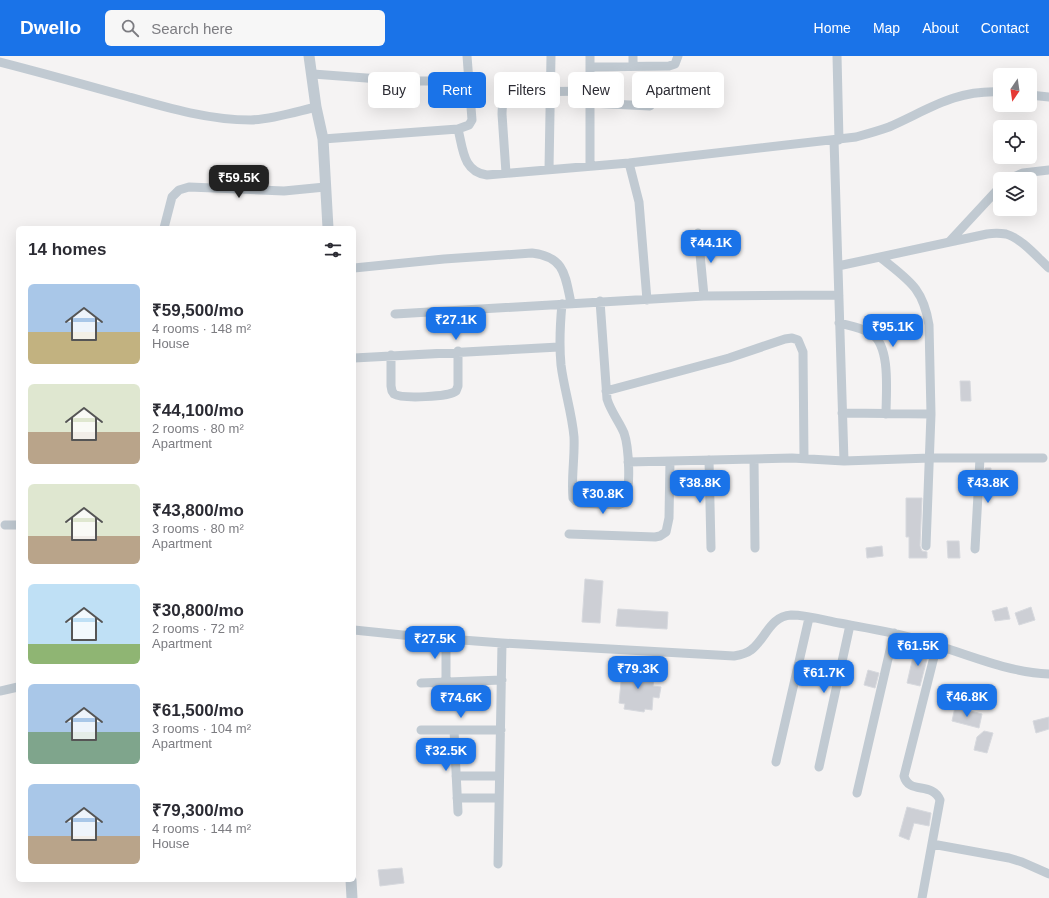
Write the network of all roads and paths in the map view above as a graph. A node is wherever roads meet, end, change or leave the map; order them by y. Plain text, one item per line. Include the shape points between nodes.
1 (309, 56) edge
2 (467, 56) edge
3 (551, 56) edge
4 (590, 56) edge
5 (633, 56) edge
6 (678, 56) edge
7 (837, 56) edge
8 (0, 62) edge
9 (633, 66) junction
10 (590, 67) junction
11 (468, 72) edge
12 (551, 72) edge
13 (590, 72) edge
14 (313, 74) junction
15 (428, 81) edge
16 (993, 92) edge
17 (1037, 96) edge
18 (1049, 97) edge
19 (316, 107) junction
20 (471, 108) edge
21 (502, 108) edge
22 (550, 108) edge
23 (590, 108) edge
24 (458, 129) junction
25 (323, 139) junction
26 (837, 140) junction
27 (629, 163) junction
28 (590, 166) junction
29 (549, 170) junction
30 (1049, 170) edge
31 (1032, 172) edge
32 (506, 173) junction
33 (325, 187) junction
34 (993, 195) edge
35 (165, 226) edge
36 (328, 226) edge
37 (698, 233) dead end
38 (949, 242) junction
39 (880, 257) junction
40 (838, 266) junction
41 (356, 268) edge
42 (1049, 268) edge
43 (838, 295) junction
44 (704, 296) junction
45 (647, 300) junction
46 (600, 301) junction
47 (567, 303) junction
48 (395, 314) dead end
49 (839, 324) junction
50 (559, 347) junction
51 (458, 351) junction
52 (391, 355) junction
53 (356, 358) edge
54 (606, 391) junction
55 (842, 413) junction
56 (886, 414) junction
57 (931, 414) junction
58 (804, 458) junction
59 (930, 458) junction
60 (980, 458) junction
61 (1043, 458) dead end
62 (754, 459) junction
63 (709, 460) junction
64 (670, 461) junction
65 (844, 461) junction
66 (628, 462) junction
67 (5, 525) dead end
68 (16, 526) edge
69 (569, 534) dead end
70 (926, 546) dead end
71 (711, 548) dead end
72 (755, 548) dead end
73 (975, 549) dead end
74 (809, 618) junction
75 (850, 625) junction
76 (356, 630) edge
77 (894, 633) junction
78 (446, 639) junction
79 (502, 643) junction
80 (937, 645) junction
81 (1049, 674) edge
82 (502, 680) junction
83 (446, 682) junction
84 (421, 683) dead end
85 (16, 687) edge
86 (0, 690) edge
87 (421, 730) dead end
88 (454, 730) junction
89 (500, 730) junction
90 (776, 762) dead end
91 (819, 767) dead end
92 (456, 776) junction
93 (500, 776) junction
94 (857, 793) dead end
95 (457, 798) junction
96 (499, 798) junction
97 (458, 812) dead end
98 (932, 844) junction
99 (498, 864) dead end
100 (1049, 874) edge
101 (351, 882) edge
102 (352, 898) edge
103 (922, 898) edge

1 - 14 street
2 - 11 street
3 - 12 street
4 - 10 street
5 - 9 street
6 - 9 street via 675,64 669,66
7 - 26 street
8 - 19 street via 160,105 230,119 252,120
9 - 10 street
10 - 13 street
14 - 15 street
14 - 19 street
16 - 26 street via 950,98 888,127
17 - 18 street
19 - 25 street
20 - 24 street via 472,120 469,125
21 - 32 street
22 - 29 street
23 - 28 street
24 - 25 street
24 - 32 street via 465,157 472,170 487,175
25 - 33 street
26 - 27 street
26 - 40 street
27 - 28 street
27 - 45 street via 639,202
28 - 29 street
29 - 32 street
30 - 31 street
33 - 35 street via 284,191 189,187 179,190 172,197
33 - 36 street
34 - 38 street
37 - 44 street
38 - 39 street
38 - 42 street via 987,234 1008,234 1026,246
39 - 40 street
39 - 57 street via 912,284 924,302 929,325
40 - 43 street
41 - 47 street via 444,259 543,254 553,258 561,267 565,278
43 - 44 street
43 - 49 street
44 - 45 street
45 - 46 street
46 - 47 street
46 - 54 street
47 - 48 street
47 - 50 street via 559,335
49 - 55 street
49 - 56 street via 865,330 879,340 885,360
50 - 51 street
50 - 66 street via 574,438 573,498 576,502 585,504 625,502 628,493
51 - 52 street
51 - 52 street via 458,386 456,391 449,395 403,397 394,394 391,386
52 - 53 street
54 - 58 street via 729,358 785,339 798,340 803,352
54 - 66 street via 610,407 625,438
55 - 56 street
55 - 65 street
56 - 57 street
57 - 59 street
58 - 62 street
58 - 65 street
59 - 60 street
59 - 65 street
59 - 70 street
60 - 61 street
60 - 73 street
62 - 63 street
62 - 72 street
63 - 64 street
63 - 71 street
64 - 66 street
64 - 69 street via 669,518 666,532 655,537
67 - 68 street
74 - 75 street
74 - 79 street via 790,615 783,617 776,621 758,644 734,656
74 - 90 street
75 - 77 street
75 - 91 street
76 - 78 street
77 - 80 street
77 - 94 street
78 - 79 street
78 - 83 street
79 - 82 street
80 - 81 street via 1000,666
80 - 98 street via 904,776 909,784 934,792 940,800
82 - 83 street
82 - 89 street
83 - 84 street
85 - 86 street
87 - 88 street
88 - 89 street
88 - 92 street
89 - 93 street
92 - 93 street
92 - 95 street
93 - 96 street
95 - 96 street
95 - 97 street
96 - 99 street
98 - 100 street via 1009,858
98 - 103 street
101 - 102 street

